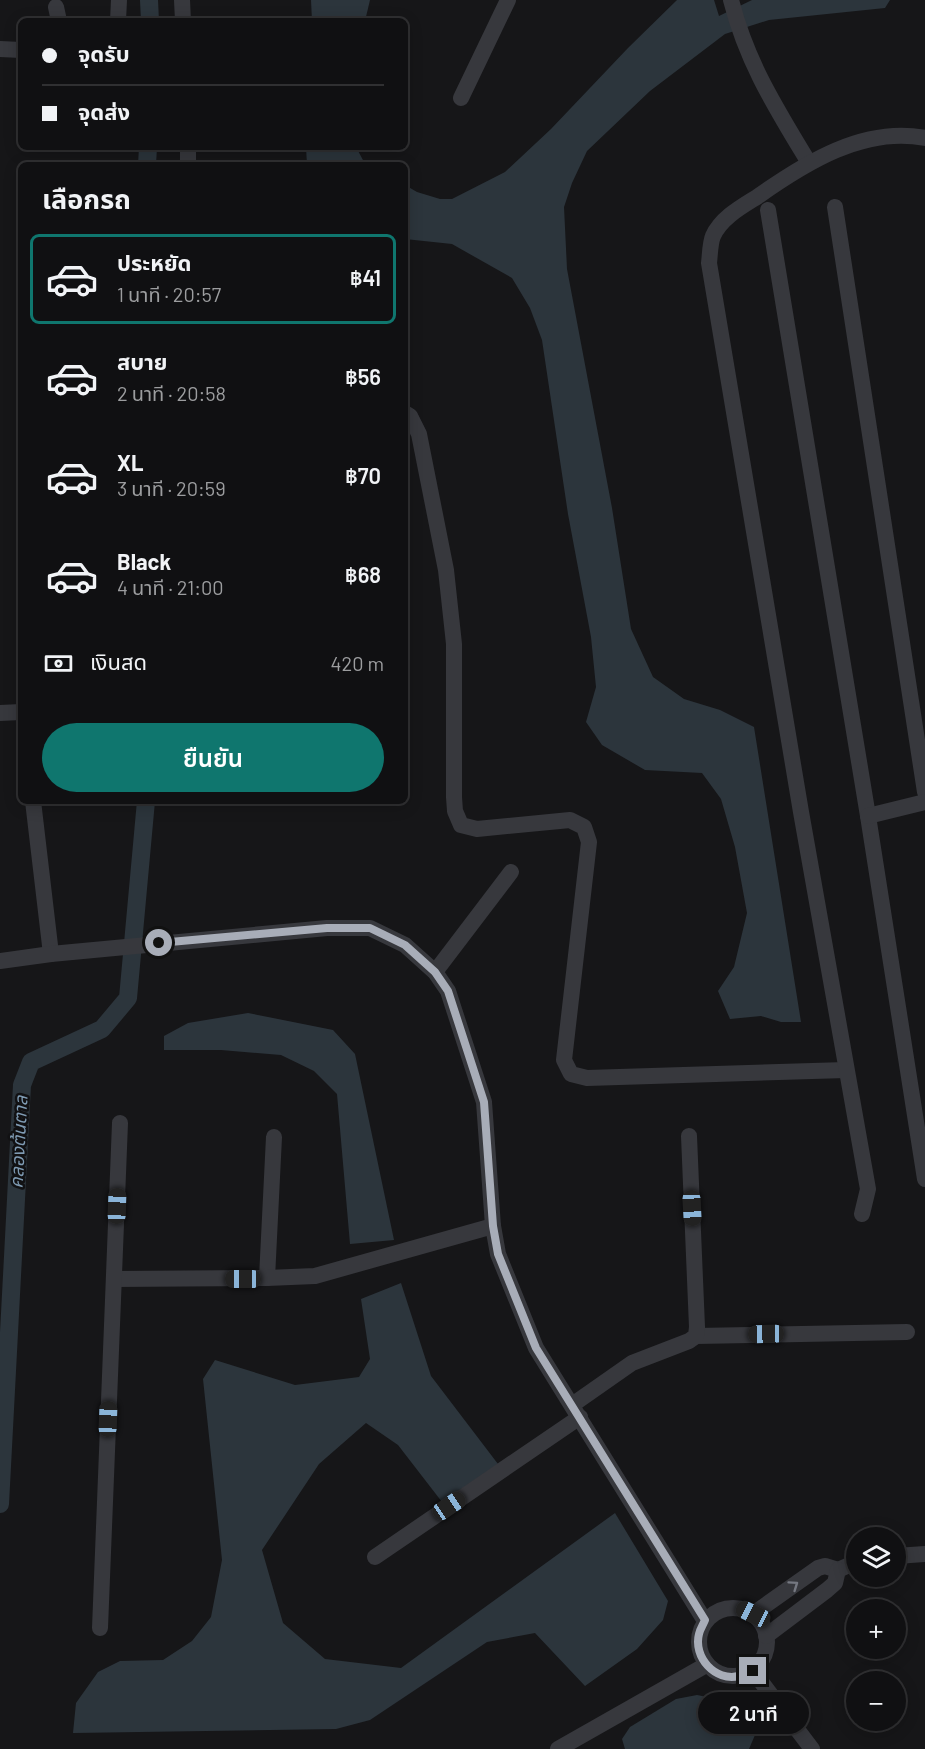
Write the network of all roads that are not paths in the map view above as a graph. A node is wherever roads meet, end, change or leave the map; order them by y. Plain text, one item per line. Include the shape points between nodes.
1 (119, 0) edge
2 (182, 0) edge
3 (508, 0) edge
4 (731, 0) edge
5 (118, 18) edge
6 (183, 18) edge
7 (0, 49) edge
8 (18, 50) edge
9 (461, 99) dead end
10 (925, 138) edge
11 (809, 163) junction
12 (835, 207) dead end
13 (768, 210) dead end
14 (408, 415) edge
15 (18, 712) edge
16 (0, 713) edge
17 (925, 792) edge
18 (925, 802) edge
19 (33, 804) edge
20 (868, 816) junction
21 (511, 872) dead end
22 (51, 954) junction
23 (0, 961) edge
24 (435, 972) junction
25 (846, 1070) junction
26 (120, 1123) dead end
27 (689, 1136) dead end
28 (274, 1137) dead end
29 (925, 1179) edge
30 (862, 1214) dead end
31 (493, 1226) junction
32 (267, 1278) junction
33 (114, 1279) junction
34 (907, 1332) dead end
35 (696, 1336) junction
36 (576, 1411) junction
37 (925, 1554) edge
38 (906, 1555) edge
39 (375, 1557) dead end
40 (846, 1567) edge
41 (838, 1570) junction
42 (753, 1614) junction
43 (705, 1620) junction
44 (100, 1628) dead end
45 (766, 1636) junction
46 (706, 1665) junction
47 (753, 1671) junction
48 (558, 1749) edge
49 (812, 1749) edge

1 - 5 street
2 - 6 street
3 - 9 street
4 - 11 street via 766,93
7 - 8 street
10 - 11 street via 875,138
11 - 25 street via 726,218 712,237 710,263
12 - 17 street
13 - 20 street
14 - 25 street via 419,434 446,570 454,644 454,797 458,818 461,825 477,829 570,820 584,827 590,842 564,1060 571,1074 587,1078
15 - 16 street
18 - 20 street
19 - 22 street
20 - 29 street
21 - 24 street
22 - 23 street
22 - 24 street via 327,928 370,928 405,945
24 - 31 street via 448,991 484,1102
25 - 30 street via 868,1189
26 - 33 street
27 - 35 street
28 - 32 street
31 - 32 street via 315,1276
31 - 36 street via 498,1254 536,1348
32 - 33 street
33 - 44 street
34 - 35 street
35 - 36 street via 632,1363
36 - 39 street
36 - 43 street
37 - 38 street
40 - 41 street
42 -> 41 street via 818,1568
41 - 45 street via 835,1583
42 - 43 street via 728,1608
42 - 45 street
43 - 46 street via 699,1635 699,1651
45 - 47 street via 762,1661
46 - 47 street via 720,1675 737,1677
46 - 48 street
47 - 49 street

